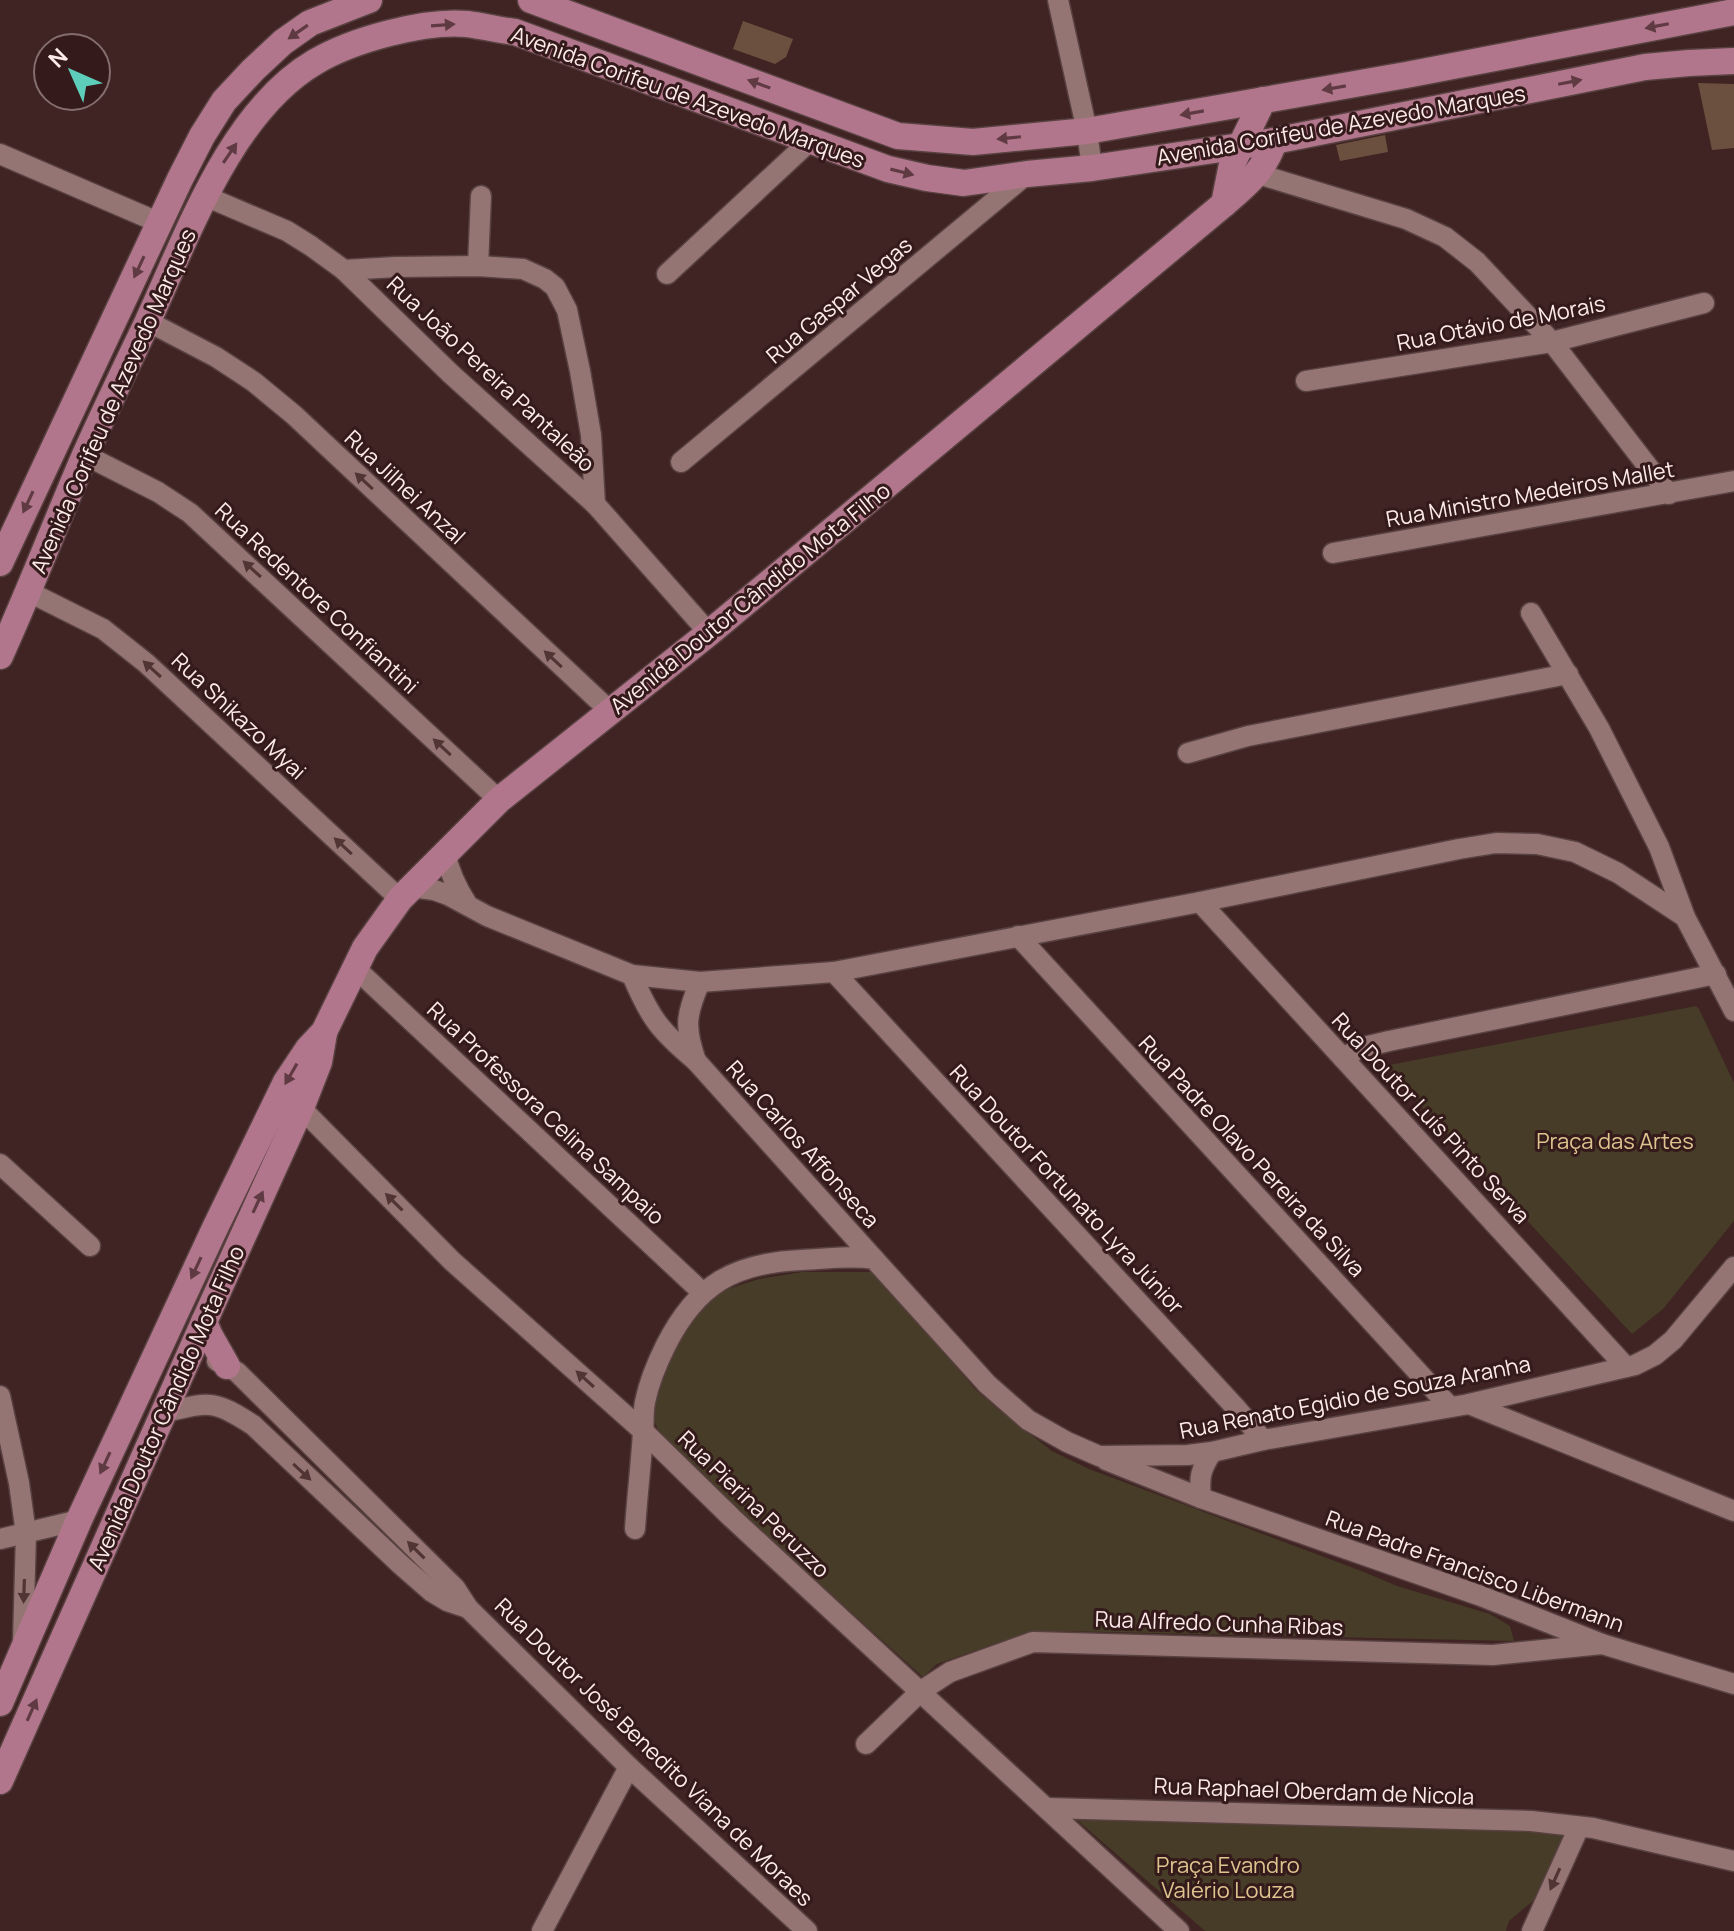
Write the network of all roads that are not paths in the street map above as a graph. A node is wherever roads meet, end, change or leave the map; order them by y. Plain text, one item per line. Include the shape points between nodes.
1 (368, 0) edge
2 (531, 0) edge
3 (1058, 0) edge
4 (1734, 12) edge
5 (1734, 61) edge
6 (1263, 100) junction
7 (1087, 131) junction
8 (811, 140) junction
9 (1274, 141) junction
10 (1241, 146) junction
11 (0, 154) edge
12 (1092, 168) junction
13 (1027, 174) junction
14 (1258, 174) junction
15 (205, 196) junction
16 (481, 196) dead end
17 (1224, 204) junction
18 (160, 223) junction
19 (478, 266) junction
20 (344, 270) junction
21 (667, 274) dead end
22 (1704, 303) dead end
23 (147, 321) junction
24 (1552, 342) junction
25 (1306, 381) dead end
26 (85, 455) junction
27 (681, 462) dead end
28 (1734, 481) edge
29 (1669, 494) junction
30 (595, 504) junction
31 (1333, 553) dead end
32 (0, 563) edge
33 (29, 592) junction
34 (1531, 613) dead end
35 (709, 633) junction
36 (0, 656) edge
37 (1568, 674) junction
38 (611, 712) junction
39 (1188, 753) dead end
40 (499, 800) junction
41 (445, 852) junction
42 (406, 893) junction
43 (1200, 902) junction
44 (469, 908) junction
45 (1685, 917) junction
46 (1018, 936) junction
47 (355, 968) junction
48 (834, 972) junction
49 (1716, 974) junction
50 (632, 975) junction
51 (700, 982) junction
52 (1734, 1011) edge
53 (324, 1032) junction
54 (1343, 1058) junction
55 (696, 1061) junction
56 (301, 1108) junction
57 (0, 1164) edge
58 (90, 1246) dead end
59 (874, 1259) junction
60 (1734, 1267) edge
61 (703, 1293) junction
62 (204, 1322) junction
63 (162, 1341) junction
64 (191, 1350) junction
65 (1626, 1367) junction
66 (232, 1369) junction
67 (0, 1396) edge
68 (220, 1406) junction
69 (1459, 1406) junction
70 (125, 1422) junction
71 (159, 1423) junction
72 (292, 1429) junction
73 (643, 1431) junction
74 (1263, 1440) junction
75 (272, 1444) junction
76 (1212, 1452) junction
77 (1188, 1455) junction
78 (1099, 1456) junction
79 (1177, 1489) junction
80 (1201, 1498) junction
81 (1734, 1511) edge
82 (79, 1520) junction
83 (635, 1529) dead end
84 (26, 1534) junction
85 (0, 1539) edge
86 (468, 1608) junction
87 (1602, 1644) junction
88 (23, 1648) junction
89 (1734, 1684) edge
90 (921, 1691) junction
91 (0, 1703) edge
92 (866, 1744) dead end
93 (629, 1767) junction
94 (0, 1781) edge
95 (1047, 1808) junction
96 (1579, 1827) junction
97 (1734, 1861) edge
98 (542, 1931) edge
99 (807, 1931) edge
100 (1179, 1931) edge
101 (1532, 1931) edge

1 -> 18 main road, Avenida Corifeu de Azevedo Marques via 310,23 243,80 202,136
7 -> 2 main road, Avenida Corifeu de Azevedo Marques via 973,142 898,136
3 - 7 street
4 -> 6 main road, Avenida Corifeu de Azevedo Marques
9 -> 5 main road, Avenida Corifeu de Azevedo Marques via 1645,67
6 -> 7 main road, Avenida Corifeu de Azevedo Marques
6 - 10 main road
7 - 12 street
8 -> 13 main road, Avenida Corifeu de Azevedo Marques via 927,178 964,183
15 -> 8 main road, Avenida Corifeu de Azevedo Marques via 254,118 314,62 347,46 426,27 465,24 515,32
8 - 21 street
9 - 10 main road, Avenida Corifeu de Azevedo Marques
9 - 14 main road, Avenida Doutor Cândido Mota Filho
10 - 12 main road, Avenida Corifeu de Azevedo Marques
10 - 17 main road
11 - 18 street
12 - 13 main road, Avenida Corifeu de Azevedo Marques
13 - 27 street, Rua Gaspar Vegas
14 - 17 main road, Avenida Doutor Cândido Mota Filho
14 - 24 street via 1406,219 1445,237 1477,262
15 - 20 street, Rua João Pereira Pantaleão via 287,231
15 - 23 main road, Avenida Corifeu de Azevedo Marques
16 - 19 street
17 - 35 main road, Avenida Doutor Cândido Mota Filho
18 -> 32 main road, Avenida Corifeu de Azevedo Marques
19 - 20 street
19 - 30 street via 533,272 561,297 591,435
20 - 30 street, Rua João Pereira Pantaleão
22 - 24 street, Rua Otávio de Morais
23 - 26 main road, Avenida Corifeu de Azevedo Marques
38 -> 23 street, Rua Jilhei Anzal via 294,415 216,357
24 - 25 street, Rua Otávio de Morais
24 - 29 street
26 - 33 main road, Avenida Corifeu de Azevedo Marques
40 -> 26 street, Rua Redentore Confiantini via 190,513
28 - 29 street, Rua Ministro Medeiros Mallet
29 - 31 street, Rua Ministro Medeiros Mallet
30 - 35 street, Rua João Pereira Pantaleão
33 - 36 main road, Avenida Corifeu de Azevedo Marques
42 -> 33 street, Rua Shikazo Myai via 146,663 103,629
34 - 37 street
35 - 38 main road, Avenida Doutor Cândido Mota Filho
37 - 39 street via 1248,736
37 - 45 street via 1659,847
38 - 40 main road, Avenida Doutor Cândido Mota Filho
40 - 41 main road, Avenida Doutor Cândido Mota Filho
41 - 42 main road, Avenida Doutor Cândido Mota Filho
41 - 44 street
42 - 44 street via 434,890
42 - 47 main road, Avenida Doutor Cândido Mota Filho
43 - 45 street via 1510,843 1575,852
43 - 46 street
43 - 54 street, Rua Doutor Luís Pinto Serva
44 - 50 street
45 - 49 street
46 - 48 street
46 - 69 street, Rua Padre Olavo Pereira da Silva
47 - 53 main road, Avenida Doutor Cândido Mota Filho
47 - 61 street, Rua Professora Celina Sampaio
48 - 51 street
48 - 74 street, Rua Doutor Fortunato Lyra Júnior
49 - 52 street
49 - 54 street via 1374,1044
50 - 51 street
50 - 55 street, Rua Carlos Affonseca via 650,1016
51 - 55 street, Rua Carlos Affonseca via 687,1017
53 - 56 main road, Avenida Doutor Cândido Mota Filho
53 -> 63 main road, Avenida Doutor Cândido Mota Filho via 286,1082
54 - 65 street, Rua Doutor Luís Pinto Serva
55 - 59 street, Rua Carlos Affonseca
62 -> 56 main road, Avenida Doutor Cândido Mota Filho
73 -> 56 street, Rua Pierina Peruzzo via 452,1261
57 - 58 street
59 - 61 street via 776,1261 725,1277
59 - 78 street, Rua Renato Egidio de Souza Aranha via 987,1384 1028,1420
60 - 65 street, Rua Renato Egidio de Souza Aranha via 1673,1340 1655,1355
61 - 73 street via 686,1311 658,1363 645,1400
62 - 64 main road, Avenida Doutor Cândido Mota Filho
62 - 66 main road
63 - 64 main road
63 - 70 main road, Avenida Doutor Cândido Mota Filho
64 - 66 street, Rua Doutor José Benedito Viana de Moraes
64 - 71 main road, Avenida Doutor Cândido Mota Filho
65 - 69 street, Rua Renato Egidio de Souza Aranha
66 - 68 street
66 - 72 street, Rua Doutor José Benedito Viana de Moraes
67 - 84 street
68 - 71 street via 202,1404
68 - 75 street, Rua Doutor José Benedito Viana de Moraes via 253,1425
69 - 74 street, Rua Renato Egidio de Souza Aranha
69 - 81 street
70 - 71 main road
70 -> 82 main road, Avenida Doutor Cândido Mota Filho
94 -> 71 main road, Avenida Doutor Cândido Mota Filho
72 - 75 street
86 -> 72 street, Rua Doutor José Benedito Viana de Moraes via 455,1588
73 - 83 street
73 - 90 street, Rua Pierina Peruzzo
74 - 76 street, Rua Renato Egidio de Souza Aranha
75 -> 86 street, Rua Doutor José Benedito Viana de Moraes via 432,1592
76 - 77 street, Rua Renato Egidio de Souza Aranha
76 - 80 street via 1199,1478
77 - 78 street, Rua Renato Egidio de Souza Aranha
77 - 79 street
78 - 79 street, Rua Padre Francisco Libermann
79 - 80 street, Rua Padre Francisco Libermann
80 - 87 street, Rua Padre Francisco Libermann
82 - 84 street
82 - 88 main road, Avenida Doutor Cândido Mota Filho
84 - 85 street
84 -> 88 street
86 - 93 street, Rua Doutor José Benedito Viana de Moraes
87 - 89 street, Rua Padre Francisco Libermann
87 - 90 street, Rua Alfredo Cunha Ribas via 1493,1655 1033,1642 950,1672
88 - 91 main road, Avenida Doutor Cândido Mota Filho
90 - 92 street, Rua Alfredo Cunha Ribas
90 - 95 street, Rua Pierina Peruzzo
93 - 98 street
93 - 99 street, Rua Doutor José Benedito Viana de Moraes
95 - 96 street, Rua Raphael Oberdam de Nicola via 1531,1821
95 - 100 street, Rua Pierina Peruzzo
96 - 97 street, Rua Raphael Oberdam de Nicola
96 -> 101 street

